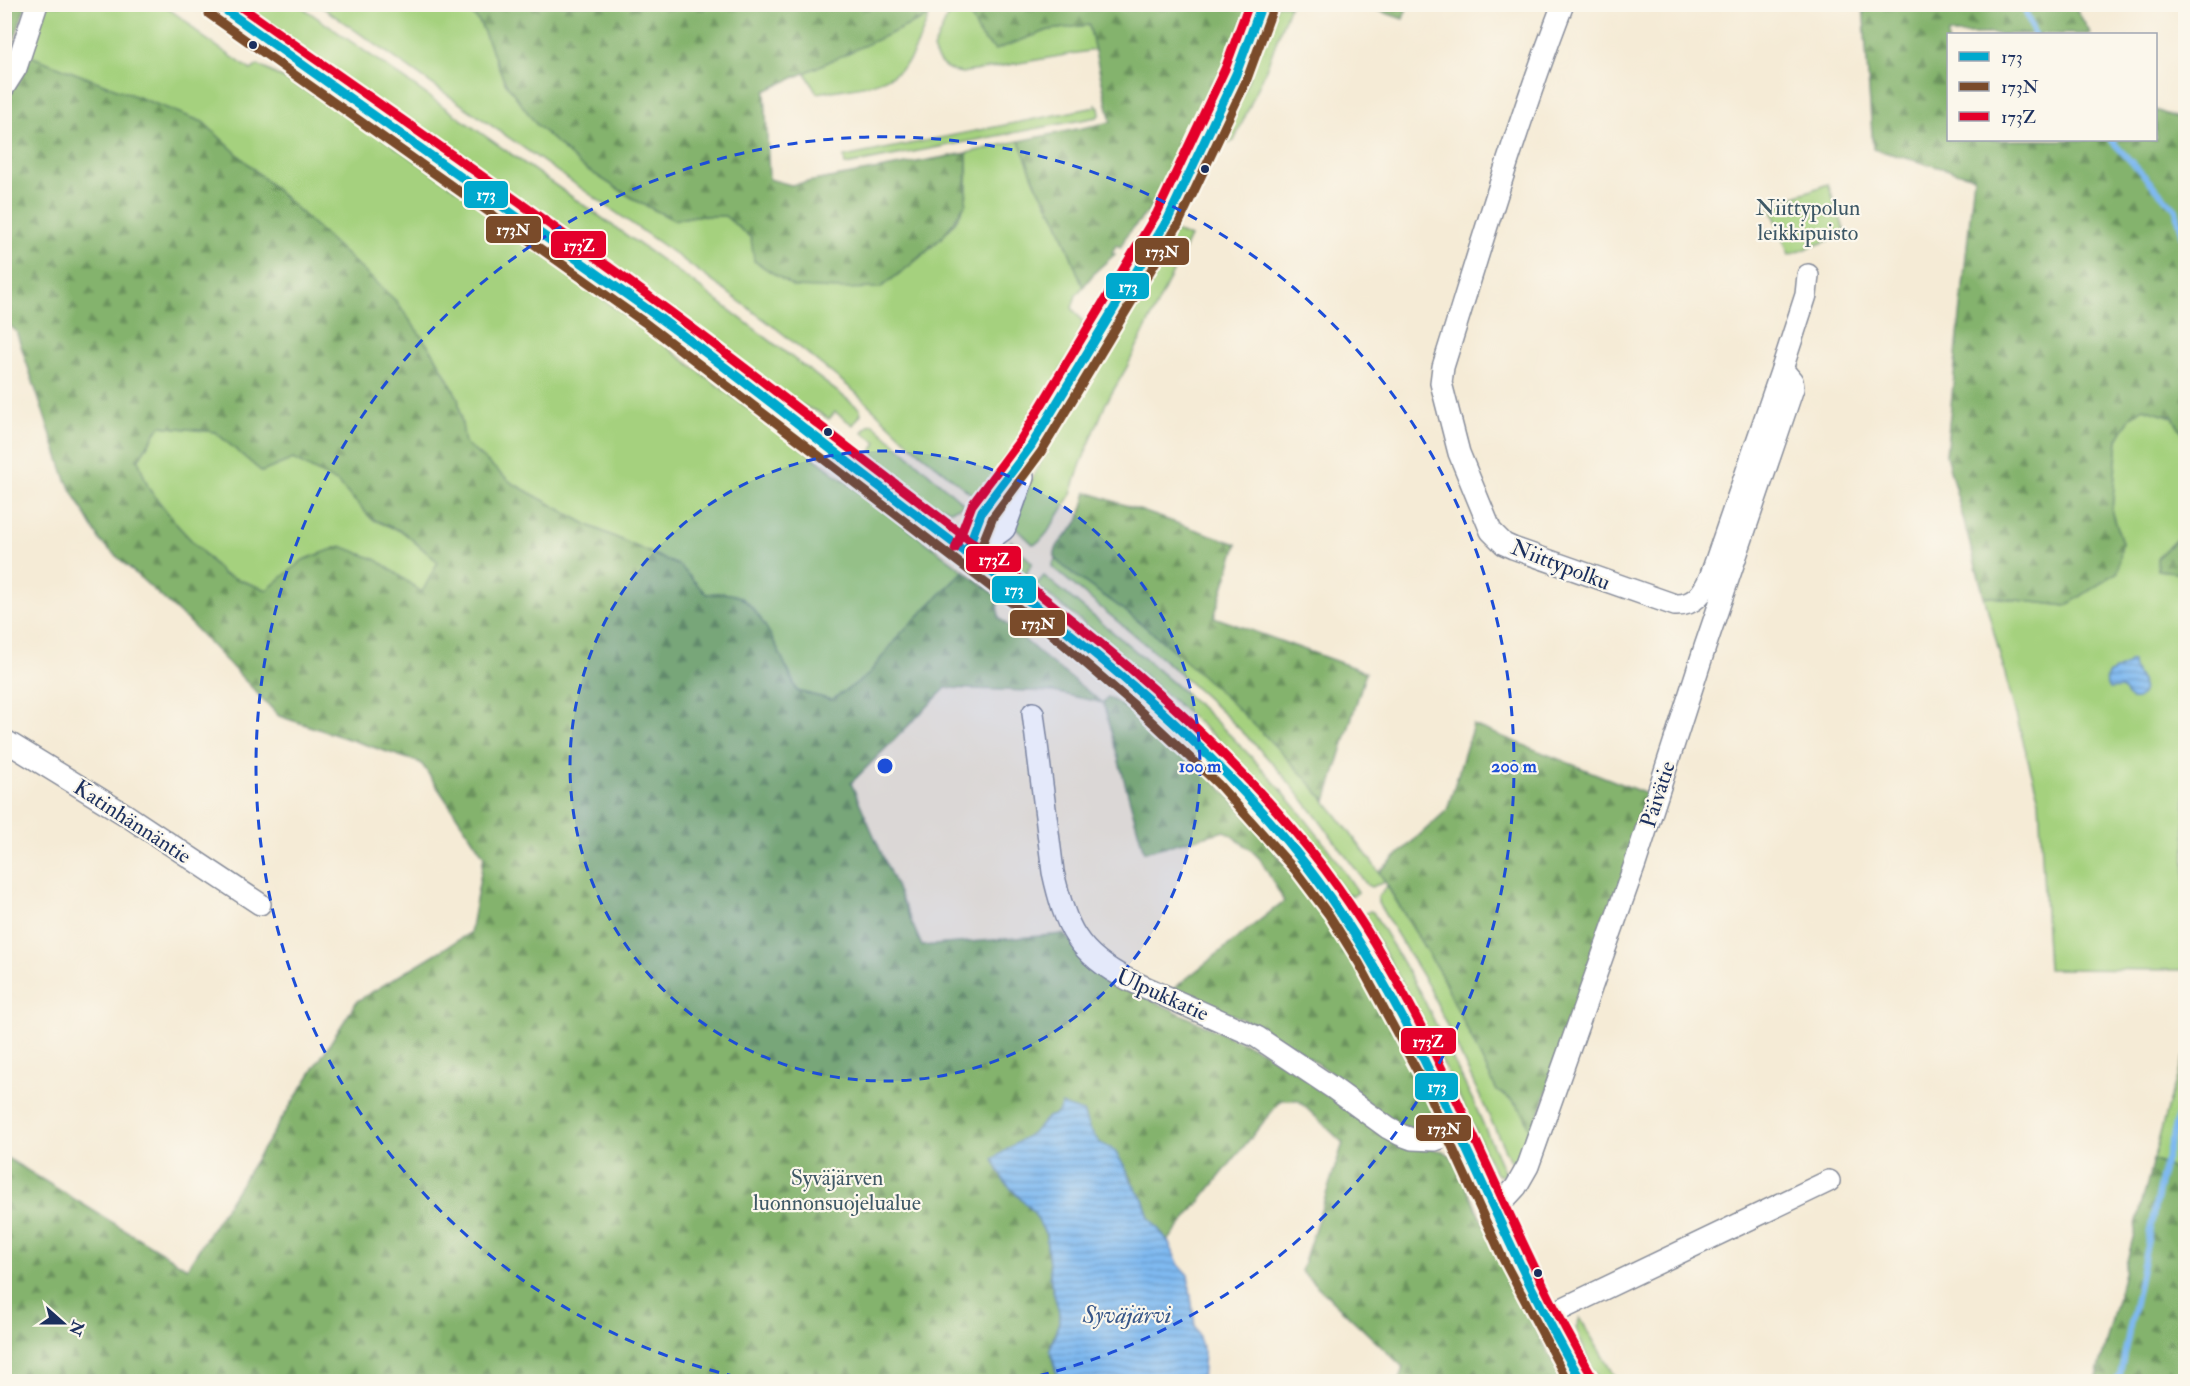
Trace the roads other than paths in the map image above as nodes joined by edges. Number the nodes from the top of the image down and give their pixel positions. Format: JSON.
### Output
{"nodes":[{"id":1,"x":37,"y":4,"type":"edge"},
{"id":2,"x":216,"y":4,"type":"edge"},
{"id":3,"x":1262,"y":4,"type":"edge"},
{"id":4,"x":1563,"y":4,"type":"edge"},
{"id":5,"x":4,"y":87,"type":"edge"},
{"id":6,"x":1808,"y":275,"type":"dead end"},
{"id":7,"x":1782,"y":369,"type":"junction"},
{"id":8,"x":966,"y":554,"type":"junction"},
{"id":9,"x":1033,"y":712,"type":"dead end"},
{"id":10,"x":4,"y":740,"type":"edge"},
{"id":11,"x":260,"y":904,"type":"dead end"},
{"id":12,"x":1458,"y":1132,"type":"junction"},
{"id":13,"x":1828,"y":1181,"type":"dead end"},
{"id":14,"x":1494,"y":1211,"type":"junction"},
{"id":15,"x":1545,"y":1317,"type":"junction"},
{"id":16,"x":1582,"y":1382,"type":"edge"}],
"edges":[{"from":1,"to":5,"type":"street"},
{"from":2,"to":8,"type":"street"},
{"from":3,"to":8,"type":"street"},
{"from":4,"to":7,"type":"street","name":"Niittypolku"},
{"from":6,"to":7,"type":"street","name":"Niittypolku"},
{"from":7,"to":14,"type":"street","name":"Päivätie"},
{"from":8,"to":12,"type":"main road"},
{"from":9,"to":12,"type":"street","name":"Ulpukkatie"},
{"from":10,"to":11,"type":"street","name":"Katinhännäntie"},
{"from":12,"to":14,"type":"main road"},
{"from":13,"to":15,"type":"street"},
{"from":14,"to":15,"type":"main road"},
{"from":15,"to":16,"type":"main road"}]}
